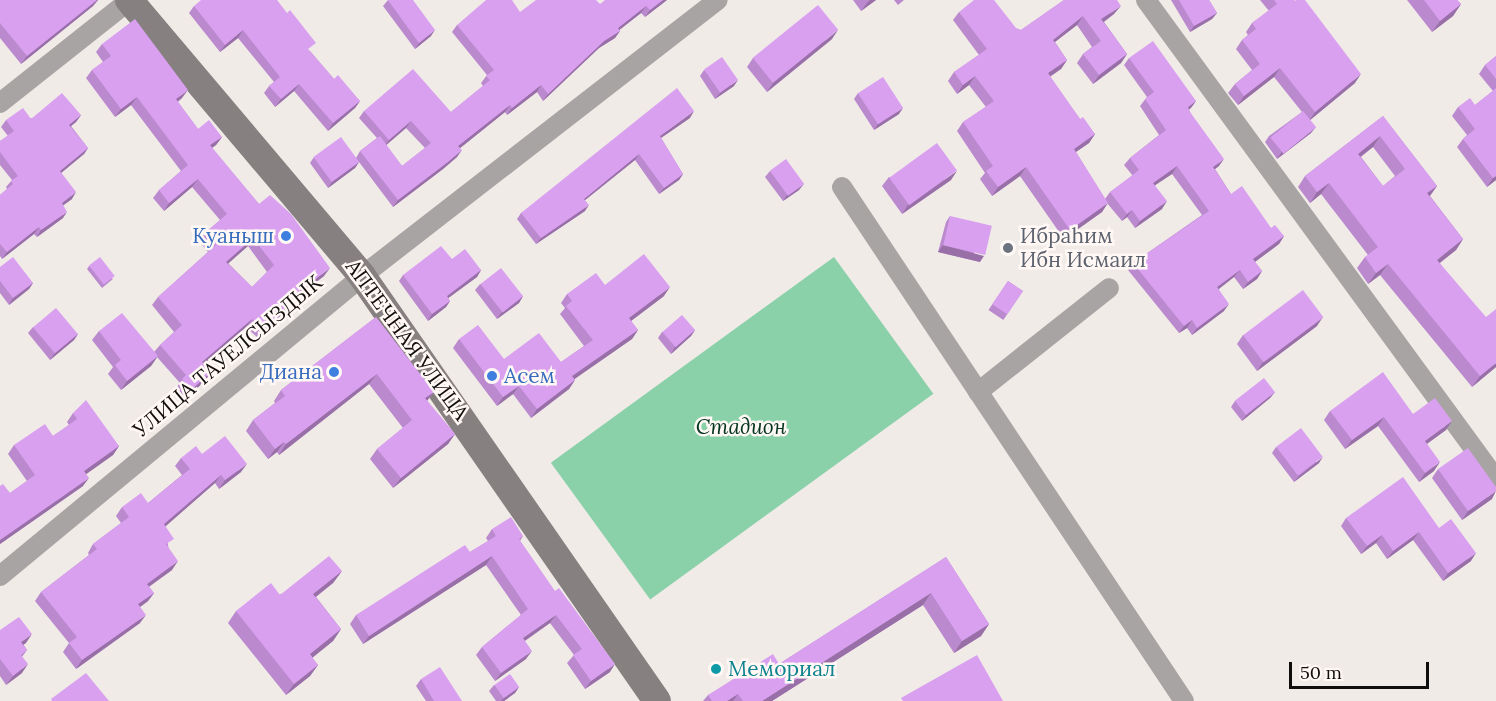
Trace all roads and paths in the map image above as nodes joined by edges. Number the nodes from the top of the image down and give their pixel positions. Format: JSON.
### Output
{"nodes":[{"id":1,"x":130,"y":0,"type":"edge"},
{"id":2,"x":718,"y":0,"type":"edge"},
{"id":3,"x":1146,"y":0,"type":"edge"},
{"id":4,"x":0,"y":103,"type":"edge"},
{"id":5,"x":842,"y":187,"type":"dead end"},
{"id":6,"x":362,"y":276,"type":"junction"},
{"id":7,"x":1109,"y":288,"type":"dead end"},
{"id":8,"x":978,"y":392,"type":"junction"},
{"id":9,"x":1496,"y":479,"type":"edge"},
{"id":10,"x":0,"y":576,"type":"edge"},
{"id":11,"x":657,"y":701,"type":"edge"},
{"id":12,"x":1184,"y":701,"type":"edge"}],
"edges":[{"from":1,"to":4,"type":"street"},
{"from":1,"to":6,"type":"main road","name":"АПТЕЧНАЯ УЛИЦА"},
{"from":2,"to":6,"type":"street","name":"УЛИЦА ТАУЕЛСЫЗДЫК"},
{"from":3,"to":9,"type":"street"},
{"from":5,"to":8,"type":"street"},
{"from":6,"to":10,"type":"street","name":"УЛИЦА ТАУЕЛСЫЗДЫК"},
{"from":6,"to":11,"type":"main road","name":"АПТЕЧНАЯ УЛИЦА"},
{"from":7,"to":8,"type":"street"},
{"from":8,"to":12,"type":"street"}]}
